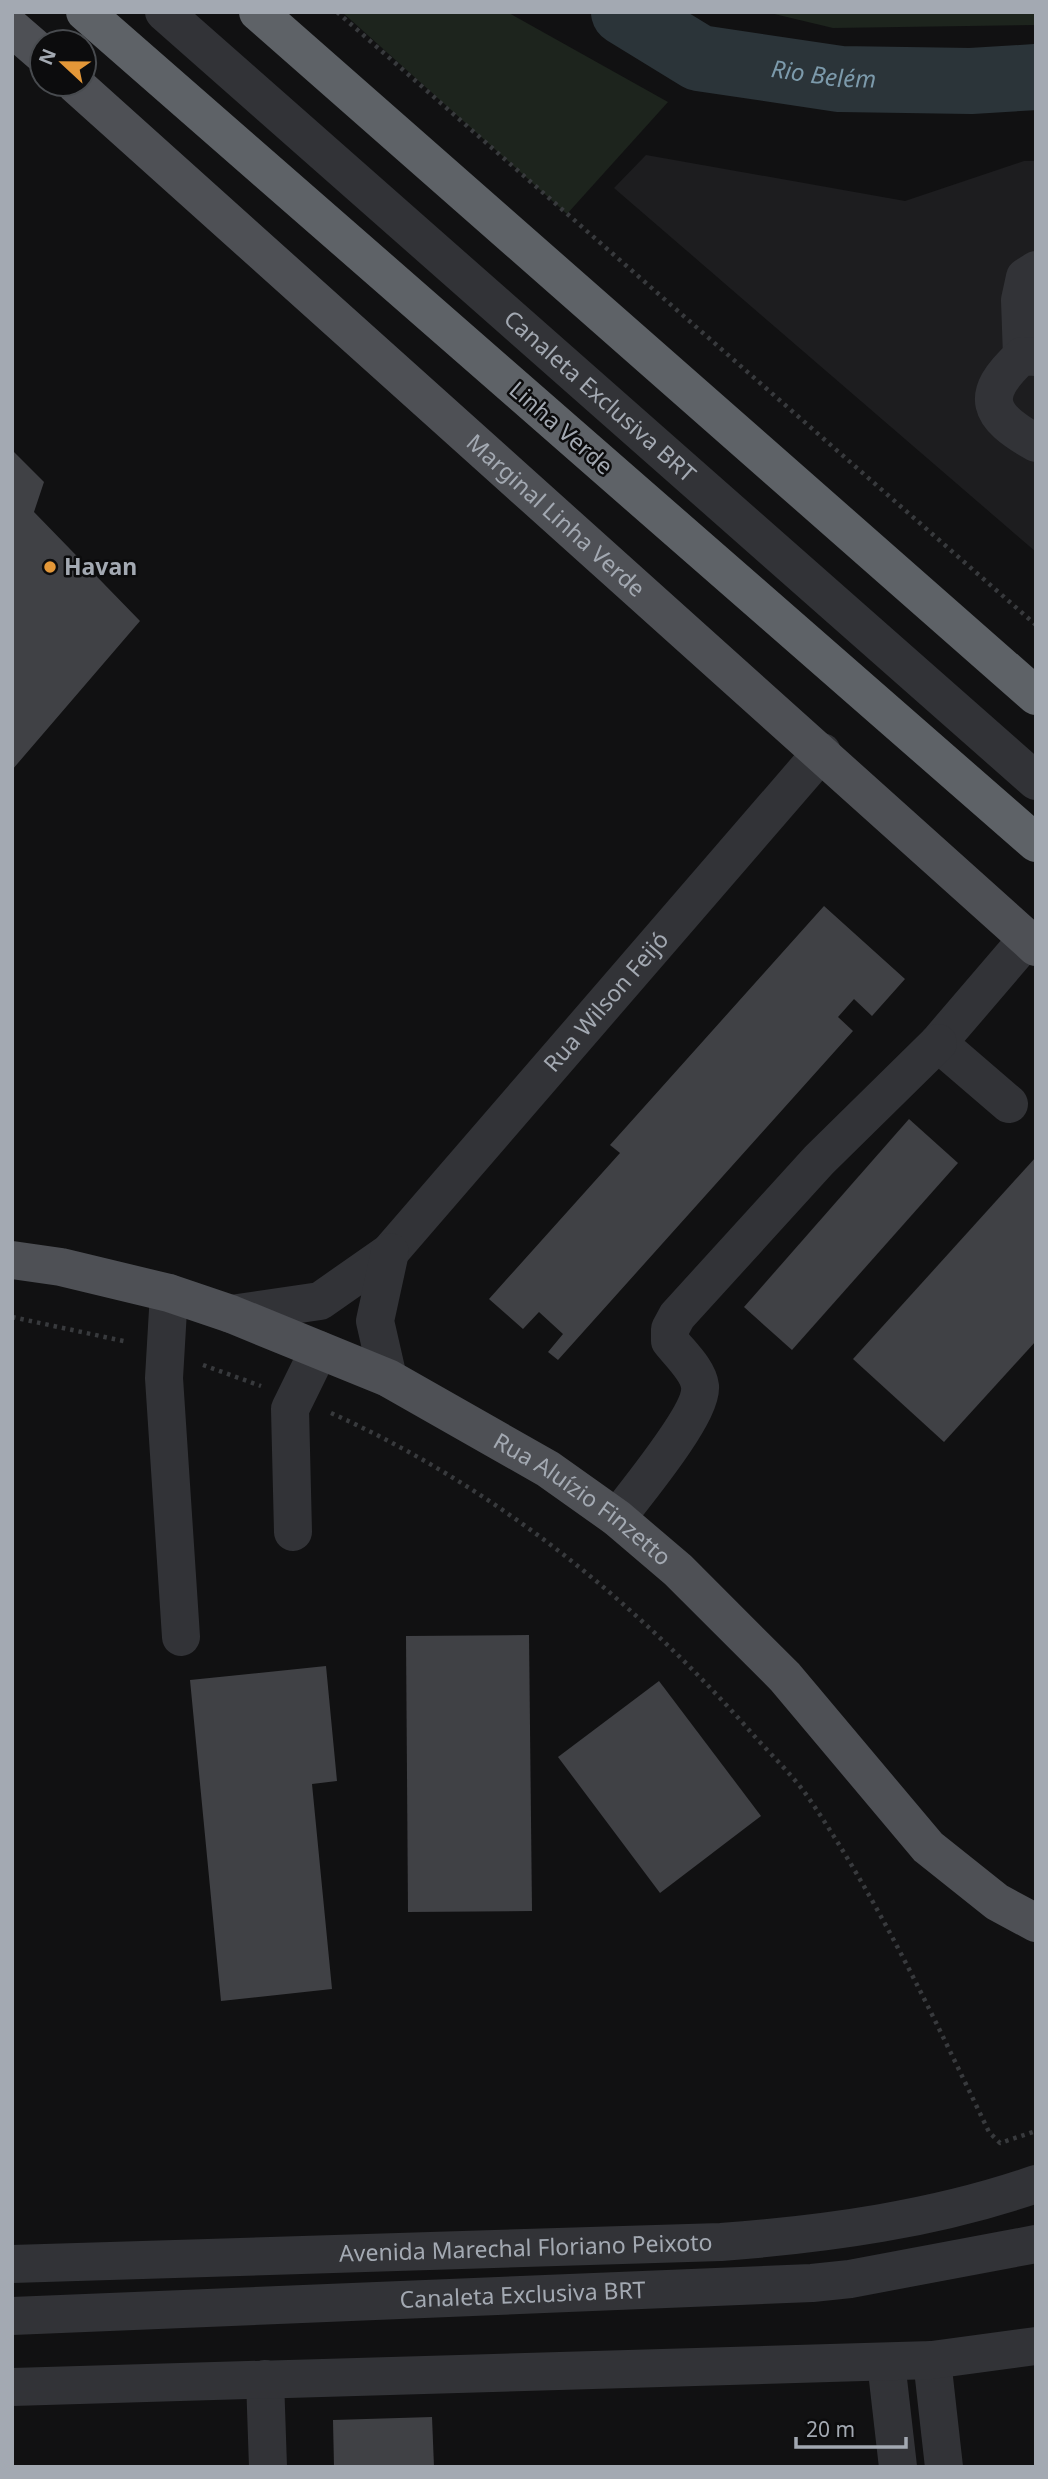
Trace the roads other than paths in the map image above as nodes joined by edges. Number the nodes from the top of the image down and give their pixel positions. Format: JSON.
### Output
{"nodes":[{"id":1,"x":85,"y":12,"type":"edge"},
{"id":2,"x":164,"y":12,"type":"edge"},
{"id":3,"x":258,"y":12,"type":"edge"},
{"id":4,"x":91,"y":98,"type":"edge"},
{"id":5,"x":1036,"y":270,"type":"edge"},
{"id":6,"x":1029,"y":357,"type":"edge"},
{"id":7,"x":1036,"y":443,"type":"edge"},
{"id":8,"x":1036,"y":696,"type":"edge"},
{"id":9,"x":822,"y":752,"type":"junction"},
{"id":10,"x":1036,"y":781,"type":"edge"},
{"id":11,"x":1036,"y":843,"type":"edge"},
{"id":12,"x":1031,"y":943,"type":"edge"},
{"id":13,"x":937,"y":1043,"type":"junction"},
{"id":14,"x":1009,"y":1104,"type":"dead end"},
{"id":15,"x":390,"y":1252,"type":"junction"},
{"id":16,"x":12,"y":1259,"type":"edge"},
{"id":17,"x":169,"y":1293,"type":"junction"},
{"id":18,"x":232,"y":1314,"type":"junction"},
{"id":19,"x":319,"y":1350,"type":"junction"},
{"id":20,"x":388,"y":1378,"type":"junction"},
{"id":21,"x":617,"y":1518,"type":"junction"},
{"id":22,"x":293,"y":1532,"type":"dead end"},
{"id":23,"x":181,"y":1637,"type":"dead end"},
{"id":24,"x":1036,"y":1923,"type":"edge"},
{"id":25,"x":1036,"y":2183,"type":"edge"},
{"id":26,"x":1034,"y":2245,"type":"edge"},
{"id":27,"x":12,"y":2264,"type":"edge"},
{"id":28,"x":12,"y":2316,"type":"edge"},
{"id":29,"x":1036,"y":2346,"type":"edge"},
{"id":30,"x":932,"y":2360,"type":"junction"},
{"id":31,"x":886,"y":2362,"type":"junction"},
{"id":32,"x":265,"y":2379,"type":"junction"},
{"id":33,"x":12,"y":2387,"type":"edge"},
{"id":34,"x":268,"y":2467,"type":"edge"},
{"id":35,"x":898,"y":2467,"type":"edge"},
{"id":36,"x":944,"y":2467,"type":"edge"}],
"edges":[{"from":1,"to":11,"type":"highway","name":"Linha Verde"},
{"from":2,"to":10,"type":"street","name":"Canaleta Exclusiva BRT"},
{"from":3,"to":8,"type":"highway"},
{"from":4,"to":9,"type":"main road","name":"Marginal Linha Verde"},
{"from":5,"to":6,"type":"street"},
{"from":6,"to":7,"type":"street"},
{"from":9,"to":12,"type":"main road","name":"Marginal Linha Verde"},
{"from":9,"to":15,"type":"street","name":"Rua Wilson Feijó"},
{"from":12,"to":13,"type":"street"},
{"from":13,"to":14,"type":"street"},
{"from":13,"to":21,"type":"street"},
{"from":15,"to":18,"type":"street","name":"Rua Wilson Feijó"},
{"from":15,"to":20,"type":"street","name":"Rua Wilson Feijó"},
{"from":16,"to":17,"type":"main road","name":"Rua Aluízio Finzetto"},
{"from":17,"to":18,"type":"main road","name":"Rua Aluízio Finzetto"},
{"from":17,"to":23,"type":"street"},
{"from":18,"to":19,"type":"main road","name":"Rua Aluízio Finzetto"},
{"from":19,"to":20,"type":"main road","name":"Rua Aluízio Finzetto"},
{"from":19,"to":22,"type":"street"},
{"from":20,"to":21,"type":"main road","name":"Rua Aluízio Finzetto"},
{"from":21,"to":24,"type":"main road","name":"Rua Aluízio Finzetto"},
{"from":25,"to":27,"type":"street","name":"Avenida Marechal Floriano Peixoto"},
{"from":26,"to":28,"type":"street","name":"Canaleta Exclusiva BRT"},
{"from":29,"to":30,"type":"street"},
{"from":30,"to":31,"type":"street"},
{"from":30,"to":36,"type":"street"},
{"from":31,"to":32,"type":"street"},
{"from":31,"to":35,"type":"street"},
{"from":32,"to":33,"type":"street"},
{"from":32,"to":34,"type":"street"}]}
